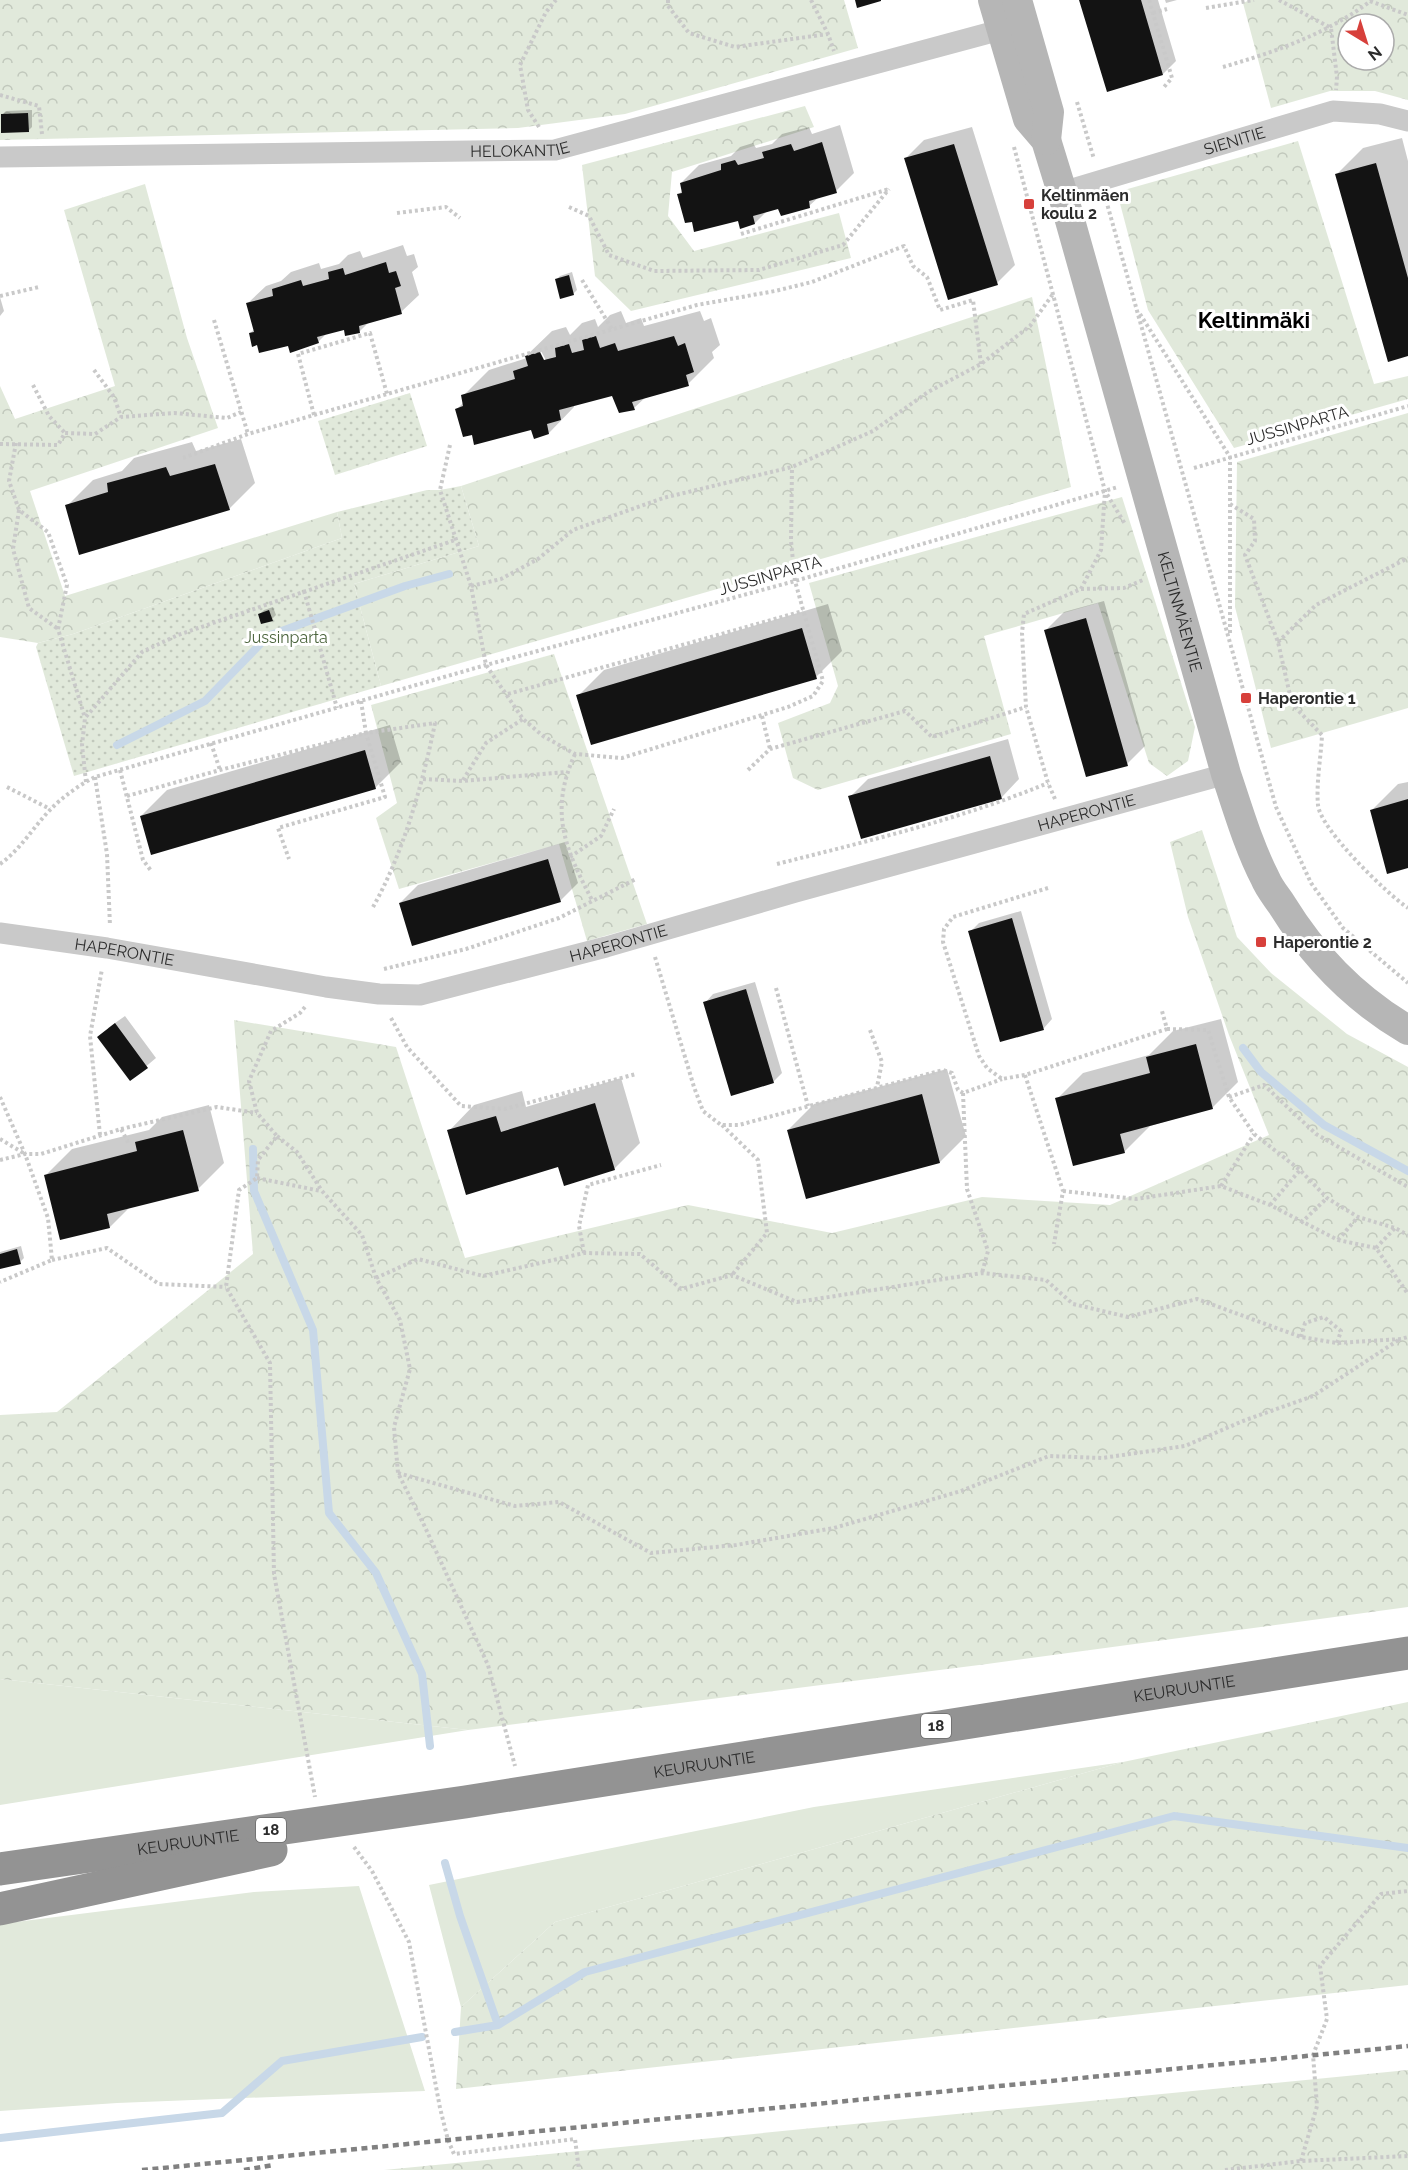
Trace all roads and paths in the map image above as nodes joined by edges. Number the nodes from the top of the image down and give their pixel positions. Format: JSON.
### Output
{"nodes":[{"id":1,"x":556,"y":0,"type":"edge"},
{"id":2,"x":668,"y":0,"type":"edge"},
{"id":3,"x":811,"y":0,"type":"edge"},
{"id":4,"x":993,"y":0,"type":"edge"},
{"id":5,"x":1149,"y":0,"type":"edge"},
{"id":6,"x":1254,"y":0,"type":"edge"},
{"id":7,"x":1278,"y":0,"type":"edge"},
{"id":8,"x":1371,"y":1,"type":"edge"},
{"id":9,"x":1206,"y":8,"type":"dead end"},
{"id":10,"x":1167,"y":9,"type":"dead end"},
{"id":11,"x":1153,"y":13,"type":"junction"},
{"id":12,"x":1408,"y":15,"type":"edge"},
{"id":13,"x":1014,"y":18,"type":"edge"},
{"id":14,"x":1330,"y":28,"type":"junction"},
{"id":15,"x":828,"y":34,"type":"junction"},
{"id":16,"x":1224,"y":68,"type":"dead end"},
{"id":17,"x":841,"y":72,"type":"junction"},
{"id":18,"x":1164,"y":87,"type":"dead end"},
{"id":19,"x":0,"y":95,"type":"edge"},
{"id":20,"x":1077,"y":100,"type":"dead end"},
{"id":21,"x":1333,"y":111,"type":"junction"},
{"id":22,"x":1408,"y":121,"type":"edge"},
{"id":23,"x":1012,"y":139,"type":"dead end"},
{"id":24,"x":555,"y":150,"type":"junction"},
{"id":25,"x":45,"y":156,"type":"junction"},
{"id":26,"x":0,"y":157,"type":"edge"},
{"id":27,"x":1100,"y":179,"type":"junction"},
{"id":28,"x":1062,"y":192,"type":"junction"},
{"id":29,"x":569,"y":207,"type":"dead end"},
{"id":30,"x":397,"y":213,"type":"dead end"},
{"id":31,"x":460,"y":218,"type":"dead end"},
{"id":32,"x":741,"y":234,"type":"dead end"},
{"id":33,"x":582,"y":280,"type":"dead end"},
{"id":34,"x":39,"y":287,"type":"dead end"},
{"id":35,"x":1053,"y":294,"type":"junction"},
{"id":36,"x":0,"y":296,"type":"edge"},
{"id":37,"x":1137,"y":308,"type":"junction"},
{"id":38,"x":214,"y":320,"type":"dead end"},
{"id":39,"x":612,"y":329,"type":"junction"},
{"id":40,"x":981,"y":364,"type":"junction"},
{"id":41,"x":94,"y":370,"type":"dead end"},
{"id":42,"x":33,"y":385,"type":"dead end"},
{"id":43,"x":387,"y":393,"type":"junction"},
{"id":44,"x":1408,"y":406,"type":"edge"},
{"id":45,"x":241,"y":412,"type":"junction"},
{"id":46,"x":314,"y":415,"type":"junction"},
{"id":47,"x":121,"y":417,"type":"junction"},
{"id":48,"x":65,"y":433,"type":"junction"},
{"id":49,"x":248,"y":434,"type":"junction"},
{"id":50,"x":16,"y":443,"type":"junction"},
{"id":51,"x":0,"y":444,"type":"edge"},
{"id":52,"x":450,"y":445,"type":"dead end"},
{"id":53,"x":1230,"y":457,"type":"junction"},
{"id":54,"x":183,"y":458,"type":"dead end"},
{"id":55,"x":792,"y":466,"type":"junction"},
{"id":56,"x":1194,"y":468,"type":"dead end"},
{"id":57,"x":1125,"y":484,"type":"dead end"},
{"id":58,"x":1105,"y":491,"type":"junction"},
{"id":59,"x":1230,"y":504,"type":"junction"},
{"id":60,"x":19,"y":510,"type":"junction"},
{"id":61,"x":455,"y":540,"type":"junction"},
{"id":62,"x":1408,"y":558,"type":"edge"},
{"id":63,"x":1169,"y":572,"type":"junction"},
{"id":64,"x":795,"y":581,"type":"junction"},
{"id":65,"x":471,"y":586,"type":"junction"},
{"id":66,"x":1081,"y":588,"type":"junction"},
{"id":67,"x":304,"y":591,"type":"junction"},
{"id":68,"x":803,"y":611,"type":"junction"},
{"id":69,"x":58,"y":629,"type":"junction"},
{"id":70,"x":1230,"y":641,"type":"junction"},
{"id":71,"x":1278,"y":642,"type":"junction"},
{"id":72,"x":486,"y":665,"type":"junction"},
{"id":73,"x":508,"y":694,"type":"junction"},
{"id":74,"x":361,"y":701,"type":"junction"},
{"id":75,"x":1026,"y":707,"type":"junction"},
{"id":76,"x":337,"y":708,"type":"junction"},
{"id":77,"x":762,"y":716,"type":"junction"},
{"id":78,"x":85,"y":718,"type":"junction"},
{"id":79,"x":524,"y":719,"type":"junction"},
{"id":80,"x":366,"y":733,"type":"junction"},
{"id":81,"x":212,"y":743,"type":"junction"},
{"id":82,"x":770,"y":749,"type":"junction"},
{"id":83,"x":574,"y":754,"type":"junction"},
{"id":84,"x":120,"y":770,"type":"junction"},
{"id":85,"x":220,"y":770,"type":"junction"},
{"id":86,"x":748,"y":770,"type":"dead end"},
{"id":87,"x":566,"y":772,"type":"junction"},
{"id":88,"x":1226,"y":774,"type":"junction"},
{"id":89,"x":95,"y":777,"type":"junction"},
{"id":90,"x":423,"y":779,"type":"junction"},
{"id":91,"x":462,"y":781,"type":"junction"},
{"id":92,"x":86,"y":782,"type":"junction"},
{"id":93,"x":1048,"y":783,"type":"junction"},
{"id":94,"x":7,"y":787,"type":"dead end"},
{"id":95,"x":127,"y":796,"type":"junction"},
{"id":96,"x":50,"y":809,"type":"junction"},
{"id":97,"x":614,"y":809,"type":"dead end"},
{"id":98,"x":1063,"y":819,"type":"junction"},
{"id":99,"x":570,"y":857,"type":"junction"},
{"id":100,"x":289,"y":859,"type":"dead end"},
{"id":101,"x":0,"y":864,"type":"edge"},
{"id":102,"x":777,"y":864,"type":"dead end"},
{"id":103,"x":152,"y":872,"type":"dead end"},
{"id":104,"x":636,"y":879,"type":"dead end"},
{"id":105,"x":1048,"y":888,"type":"dead end"},
{"id":106,"x":593,"y":902,"type":"junction"},
{"id":107,"x":373,"y":907,"type":"dead end"},
{"id":108,"x":1408,"y":908,"type":"edge"},
{"id":109,"x":0,"y":933,"type":"edge"},
{"id":110,"x":107,"y":948,"type":"junction"},
{"id":111,"x":654,"y":953,"type":"dead end"},
{"id":112,"x":382,"y":969,"type":"dead end"},
{"id":113,"x":1408,"y":983,"type":"edge"},
{"id":114,"x":326,"y":987,"type":"junction"},
{"id":115,"x":776,"y":988,"type":"dead end"},
{"id":116,"x":387,"y":1009,"type":"dead end"},
{"id":117,"x":1162,"y":1011,"type":"dead end"},
{"id":118,"x":1167,"y":1029,"type":"junction"},
{"id":119,"x":870,"y":1030,"type":"dead end"},
{"id":120,"x":1408,"y":1030,"type":"edge"},
{"id":121,"x":636,"y":1074,"type":"dead end"},
{"id":122,"x":1025,"y":1076,"type":"junction"},
{"id":123,"x":1002,"y":1079,"type":"junction"},
{"id":124,"x":877,"y":1087,"type":"junction"},
{"id":125,"x":963,"y":1094,"type":"junction"},
{"id":126,"x":0,"y":1097,"type":"edge"},
{"id":127,"x":1229,"y":1097,"type":"junction"},
{"id":128,"x":808,"y":1106,"type":"junction"},
{"id":129,"x":257,"y":1113,"type":"junction"},
{"id":130,"x":722,"y":1125,"type":"junction"},
{"id":131,"x":121,"y":1129,"type":"junction"},
{"id":132,"x":1254,"y":1134,"type":"junction"},
{"id":133,"x":100,"y":1135,"type":"junction"},
{"id":134,"x":277,"y":1136,"type":"junction"},
{"id":135,"x":0,"y":1139,"type":"edge"},
{"id":136,"x":129,"y":1144,"type":"dead end"},
{"id":137,"x":25,"y":1154,"type":"junction"},
{"id":138,"x":0,"y":1160,"type":"edge"},
{"id":139,"x":661,"y":1165,"type":"dead end"},
{"id":140,"x":1300,"y":1170,"type":"junction"},
{"id":141,"x":257,"y":1178,"type":"junction"},
{"id":142,"x":1221,"y":1186,"type":"junction"},
{"id":143,"x":1408,"y":1187,"type":"edge"},
{"id":144,"x":322,"y":1191,"type":"junction"},
{"id":145,"x":1063,"y":1191,"type":"junction"},
{"id":146,"x":1327,"y":1198,"type":"junction"},
{"id":147,"x":1270,"y":1205,"type":"junction"},
{"id":148,"x":1358,"y":1217,"type":"junction"},
{"id":149,"x":1301,"y":1223,"type":"junction"},
{"id":150,"x":1395,"y":1228,"type":"junction"},
{"id":151,"x":1408,"y":1235,"type":"edge"},
{"id":152,"x":1338,"y":1240,"type":"junction"},
{"id":153,"x":1054,"y":1244,"type":"dead end"},
{"id":154,"x":1376,"y":1248,"type":"junction"},
{"id":155,"x":584,"y":1253,"type":"junction"},
{"id":156,"x":52,"y":1260,"type":"junction"},
{"id":157,"x":982,"y":1273,"type":"junction"},
{"id":158,"x":732,"y":1275,"type":"junction"},
{"id":159,"x":376,"y":1278,"type":"junction"},
{"id":160,"x":0,"y":1282,"type":"edge"},
{"id":161,"x":225,"y":1287,"type":"junction"},
{"id":162,"x":1408,"y":1294,"type":"edge"},
{"id":163,"x":1301,"y":1337,"type":"junction"},
{"id":164,"x":1408,"y":1337,"type":"edge"},
{"id":165,"x":1401,"y":1339,"type":"junction"},
{"id":166,"x":1337,"y":1343,"type":"junction"},
{"id":167,"x":398,"y":1473,"type":"junction"},
{"id":168,"x":1408,"y":1653,"type":"edge"},
{"id":169,"x":522,"y":1792,"type":"junction"},
{"id":170,"x":331,"y":1828,"type":"junction"},
{"id":171,"x":78,"y":1858,"type":"junction"},
{"id":172,"x":0,"y":1862,"type":"edge"},
{"id":173,"x":0,"y":1869,"type":"edge"},
{"id":174,"x":1408,"y":1891,"type":"edge"},
{"id":175,"x":0,"y":1909,"type":"edge"},
{"id":176,"x":1408,"y":2156,"type":"edge"},
{"id":177,"x":1301,"y":2162,"type":"junction"},
{"id":178,"x":579,"y":2170,"type":"edge"},
{"id":179,"x":1225,"y":2170,"type":"edge"}],
"edges":[{"from":1,"to":24,"type":"path"},
{"from":2,"to":15,"type":"path"},
{"from":3,"to":15,"type":"path"},
{"from":4,"to":13,"type":"main road","name":"KELTINMÄENTIE"},
{"from":5,"to":11,"type":"path"},
{"from":6,"to":9,"type":"path"},
{"from":7,"to":14,"type":"path"},
{"from":8,"to":12,"type":"path"},
{"from":8,"to":14,"type":"path"},
{"from":10,"to":11,"type":"path"},
{"from":11,"to":18,"type":"path"},
{"from":13,"to":17,"type":"street","name":"HELOKANTIE"},
{"from":13,"to":28,"type":"main road","name":"KELTINMÄENTIE"},
{"from":14,"to":16,"type":"path"},
{"from":14,"to":21,"type":"path"},
{"from":15,"to":17,"type":"path"},
{"from":17,"to":24,"type":"street","name":"HELOKANTIE"},
{"from":19,"to":25,"type":"path"},
{"from":20,"to":27,"type":"path"},
{"from":21,"to":22,"type":"street","name":"SIENITIE"},
{"from":21,"to":27,"type":"street","name":"SIENITIE"},
{"from":23,"to":35,"type":"path"},
{"from":24,"to":25,"type":"street","name":"HELOKANTIE"},
{"from":25,"to":26,"type":"street","name":"HELOKANTIE"},
{"from":27,"to":28,"type":"street","name":"SIENITIE"},
{"from":27,"to":37,"type":"path"},
{"from":28,"to":63,"type":"main road","name":"KELTINMÄENTIE"},
{"from":29,"to":32,"type":"path"},
{"from":30,"to":31,"type":"path"},
{"from":33,"to":39,"type":"path"},
{"from":34,"to":36,"type":"path"},
{"from":35,"to":40,"type":"path"},
{"from":35,"to":58,"type":"path"},
{"from":37,"to":53,"type":"path"},
{"from":37,"to":70,"type":"path"},
{"from":38,"to":45,"type":"path"},
{"from":39,"to":40,"type":"path"},
{"from":39,"to":43,"type":"path"},
{"from":40,"to":55,"type":"path"},
{"from":41,"to":47,"type":"path"},
{"from":42,"to":48,"type":"path"},
{"from":43,"to":46,"type":"path"},
{"from":43,"to":46,"type":"path"},
{"from":44,"to":53,"type":"path","name":"JUSSINPARTA"},
{"from":45,"to":47,"type":"path"},
{"from":45,"to":49,"type":"path"},
{"from":46,"to":49,"type":"path"},
{"from":47,"to":48,"type":"path"},
{"from":48,"to":50,"type":"path"},
{"from":49,"to":54,"type":"path"},
{"from":50,"to":51,"type":"path"},
{"from":50,"to":60,"type":"path"},
{"from":52,"to":61,"type":"path"},
{"from":53,"to":56,"type":"path","name":"JUSSINPARTA"},
{"from":53,"to":59,"type":"path"},
{"from":55,"to":64,"type":"path"},
{"from":55,"to":65,"type":"path"},
{"from":57,"to":58,"type":"path","name":"JUSSINPARTA"},
{"from":58,"to":64,"type":"path","name":"JUSSINPARTA"},
{"from":58,"to":66,"type":"path"},
{"from":59,"to":70,"type":"path"},
{"from":59,"to":71,"type":"path"},
{"from":60,"to":69,"type":"path"},
{"from":60,"to":69,"type":"path"},
{"from":61,"to":65,"type":"path"},
{"from":61,"to":67,"type":"path"},
{"from":62,"to":71,"type":"path"},
{"from":63,"to":66,"type":"path"},
{"from":63,"to":88,"type":"main road","name":"KELTINMÄENTIE"},
{"from":64,"to":68,"type":"path"},
{"from":64,"to":72,"type":"path","name":"JUSSINPARTA"},
{"from":65,"to":72,"type":"path"},
{"from":66,"to":75,"type":"path"},
{"from":67,"to":76,"type":"path"},
{"from":67,"to":78,"type":"path"},
{"from":68,"to":73,"type":"path"},
{"from":68,"to":77,"type":"path"},
{"from":69,"to":78,"type":"path"},
{"from":70,"to":113,"type":"path"},
{"from":71,"to":108,"type":"path"},
{"from":72,"to":73,"type":"path"},
{"from":72,"to":74,"type":"path","name":"JUSSINPARTA"},
{"from":73,"to":79,"type":"path"},
{"from":74,"to":76,"type":"path","name":"JUSSINPARTA"},
{"from":74,"to":80,"type":"path"},
{"from":75,"to":82,"type":"path"},
{"from":75,"to":93,"type":"path"},
{"from":76,"to":81,"type":"path","name":"JUSSINPARTA"},
{"from":77,"to":82,"type":"path"},
{"from":77,"to":83,"type":"path"},
{"from":78,"to":92,"type":"path"},
{"from":79,"to":83,"type":"path"},
{"from":79,"to":91,"type":"path"},
{"from":80,"to":85,"type":"path"},
{"from":80,"to":90,"type":"path"},
{"from":80,"to":100,"type":"path"},
{"from":81,"to":84,"type":"path","name":"JUSSINPARTA"},
{"from":81,"to":85,"type":"path"},
{"from":82,"to":86,"type":"path"},
{"from":83,"to":87,"type":"path"},
{"from":84,"to":89,"type":"path","name":"JUSSINPARTA"},
{"from":84,"to":95,"type":"path"},
{"from":85,"to":95,"type":"path"},
{"from":87,"to":91,"type":"path"},
{"from":87,"to":99,"type":"path"},
{"from":88,"to":98,"type":"street","name":"HAPERONTIE"},
{"from":88,"to":120,"type":"main road","name":"KELTINMÄENTIE"},
{"from":89,"to":92,"type":"path","name":"JUSSINPARTA"},
{"from":89,"to":110,"type":"path"},
{"from":90,"to":91,"type":"path"},
{"from":90,"to":107,"type":"path"},
{"from":92,"to":96,"type":"path","name":"JUSSINPARTA"},
{"from":93,"to":98,"type":"path"},
{"from":93,"to":102,"type":"path"},
{"from":94,"to":96,"type":"path"},
{"from":95,"to":103,"type":"path"},
{"from":96,"to":101,"type":"path","name":"JUSSINPARTA"},
{"from":97,"to":99,"type":"path"},
{"from":98,"to":114,"type":"street","name":"HAPERONTIE"},
{"from":99,"to":106,"type":"path"},
{"from":104,"to":106,"type":"path"},
{"from":105,"to":123,"type":"path"},
{"from":106,"to":112,"type":"path"},
{"from":109,"to":110,"type":"street","name":"HAPERONTIE"},
{"from":110,"to":114,"type":"street","name":"HAPERONTIE"},
{"from":110,"to":133,"type":"path"},
{"from":111,"to":130,"type":"path"},
{"from":114,"to":129,"type":"path"},
{"from":115,"to":128,"type":"path"},
{"from":116,"to":121,"type":"path"},
{"from":117,"to":118,"type":"path"},
{"from":118,"to":122,"type":"path"},
{"from":118,"to":127,"type":"path"},
{"from":119,"to":124,"type":"path"},
{"from":122,"to":123,"type":"path"},
{"from":122,"to":145,"type":"path"},
{"from":123,"to":125,"type":"path"},
{"from":124,"to":125,"type":"path"},
{"from":124,"to":128,"type":"path"},
{"from":125,"to":157,"type":"path"},
{"from":126,"to":137,"type":"path"},
{"from":127,"to":132,"type":"path"},
{"from":127,"to":143,"type":"path"},
{"from":128,"to":130,"type":"path"},
{"from":129,"to":131,"type":"path"},
{"from":129,"to":134,"type":"path"},
{"from":130,"to":158,"type":"path"},
{"from":131,"to":133,"type":"path"},
{"from":131,"to":136,"type":"path"},
{"from":132,"to":140,"type":"path"},
{"from":132,"to":142,"type":"path"},
{"from":133,"to":137,"type":"path"},
{"from":134,"to":141,"type":"path"},
{"from":134,"to":144,"type":"path"},
{"from":135,"to":137,"type":"path"},
{"from":137,"to":138,"type":"path"},
{"from":137,"to":156,"type":"path"},
{"from":139,"to":155,"type":"path"},
{"from":140,"to":146,"type":"path"},
{"from":140,"to":147,"type":"path"},
{"from":141,"to":144,"type":"path"},
{"from":141,"to":161,"type":"path"},
{"from":142,"to":145,"type":"path"},
{"from":142,"to":147,"type":"path"},
{"from":144,"to":159,"type":"path"},
{"from":145,"to":153,"type":"path"},
{"from":146,"to":148,"type":"path"},
{"from":146,"to":149,"type":"path"},
{"from":147,"to":149,"type":"path"},
{"from":148,"to":150,"type":"path"},
{"from":148,"to":152,"type":"path"},
{"from":149,"to":152,"type":"path"},
{"from":150,"to":151,"type":"path"},
{"from":150,"to":154,"type":"path"},
{"from":152,"to":154,"type":"path"},
{"from":154,"to":162,"type":"path"},
{"from":155,"to":158,"type":"path"},
{"from":155,"to":159,"type":"path"},
{"from":156,"to":160,"type":"path"},
{"from":156,"to":161,"type":"path"},
{"from":157,"to":158,"type":"path"},
{"from":157,"to":163,"type":"path"},
{"from":159,"to":167,"type":"path"},
{"from":161,"to":170,"type":"path"},
{"from":163,"to":166,"type":"path"},
{"from":163,"to":166,"type":"path"},
{"from":164,"to":165,"type":"path"},
{"from":165,"to":166,"type":"path"},
{"from":165,"to":167,"type":"path"},
{"from":167,"to":169,"type":"path"},
{"from":168,"to":169,"type":"highway","name":"KEURUUNTIE","number":"18"},
{"from":169,"to":170,"type":"highway","name":"KEURUUNTIE","number":"18"},
{"from":170,"to":171,"type":"highway","name":"KEURUUNTIE","number":"18"},
{"from":170,"to":175,"type":"highway"},
{"from":170,"to":178,"type":"path"},
{"from":171,"to":172,"type":"highway"},
{"from":171,"to":173,"type":"highway","name":"KEURUUNTIE","number":"18"},
{"from":174,"to":177,"type":"path"},
{"from":176,"to":177,"type":"path"},
{"from":177,"to":179,"type":"path"}]}
